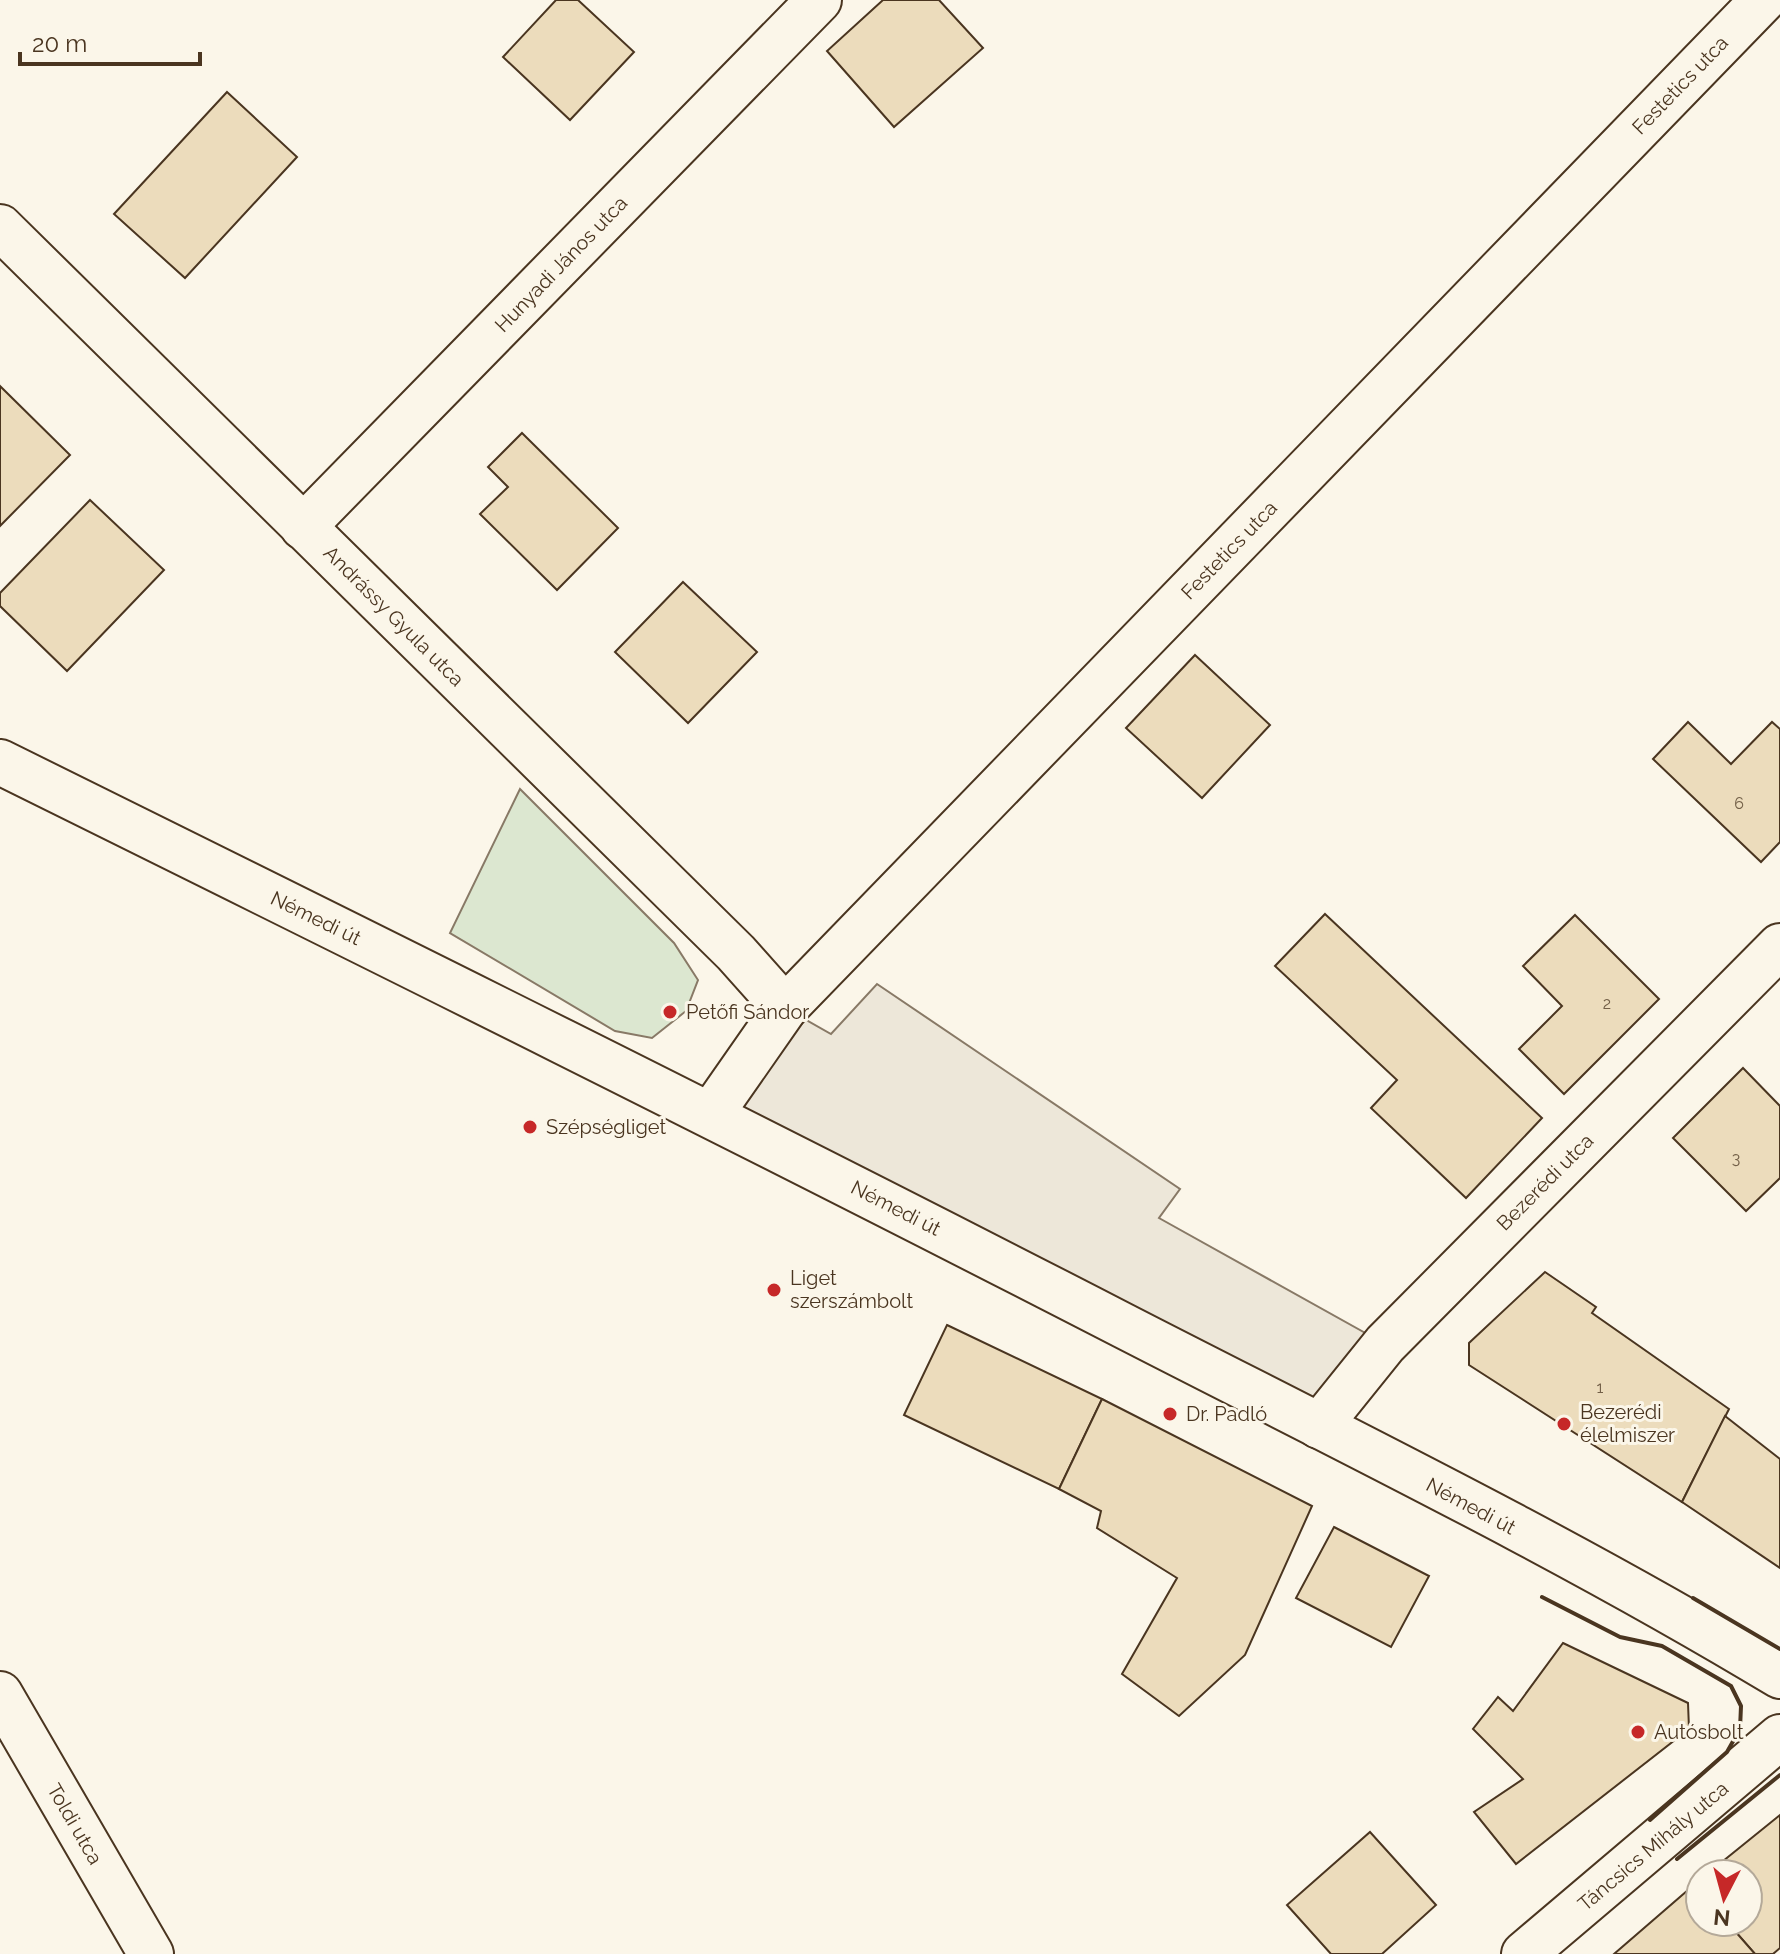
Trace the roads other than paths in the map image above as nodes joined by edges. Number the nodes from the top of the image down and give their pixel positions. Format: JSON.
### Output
{"nodes":[{"id":1,"x":819,"y":0,"type":"edge"},
{"id":2,"x":1763,"y":0,"type":"edge"},
{"id":3,"x":0,"y":227,"type":"edge"},
{"id":4,"x":303,"y":527,"type":"junction"},
{"id":5,"x":0,"y":762,"type":"edge"},
{"id":6,"x":1780,"y":946,"type":"edge"},
{"id":7,"x":785,"y":1008,"type":"junction"},
{"id":8,"x":711,"y":1114,"type":"junction"},
{"id":9,"x":1319,"y":1426,"type":"junction"},
{"id":10,"x":1780,"y":1676,"type":"edge"},
{"id":11,"x":0,"y":1694,"type":"edge"},
{"id":12,"x":1780,"y":1737,"type":"edge"},
{"id":13,"x":151,"y":1954,"type":"edge"},
{"id":14,"x":1524,"y":1954,"type":"edge"}],
"edges":[{"from":1,"to":4,"type":"street","name":"Hunyadi János utca"},
{"from":2,"to":7,"type":"street","name":"Festetics utca"},
{"from":3,"to":4,"type":"street","name":"Andrássy Gyula utca"},
{"from":4,"to":7,"type":"street","name":"Andrássy Gyula utca"},
{"from":5,"to":8,"type":"street","name":"Némedi út"},
{"from":6,"to":9,"type":"street","name":"Bezerédi utca"},
{"from":7,"to":8,"type":"street","name":"Festetics utca"},
{"from":8,"to":9,"type":"street","name":"Némedi út"},
{"from":9,"to":10,"type":"street","name":"Némedi út"},
{"from":11,"to":13,"type":"street","name":"Toldi utca"},
{"from":12,"to":14,"type":"street","name":"Táncsics Mihály utca"}]}
